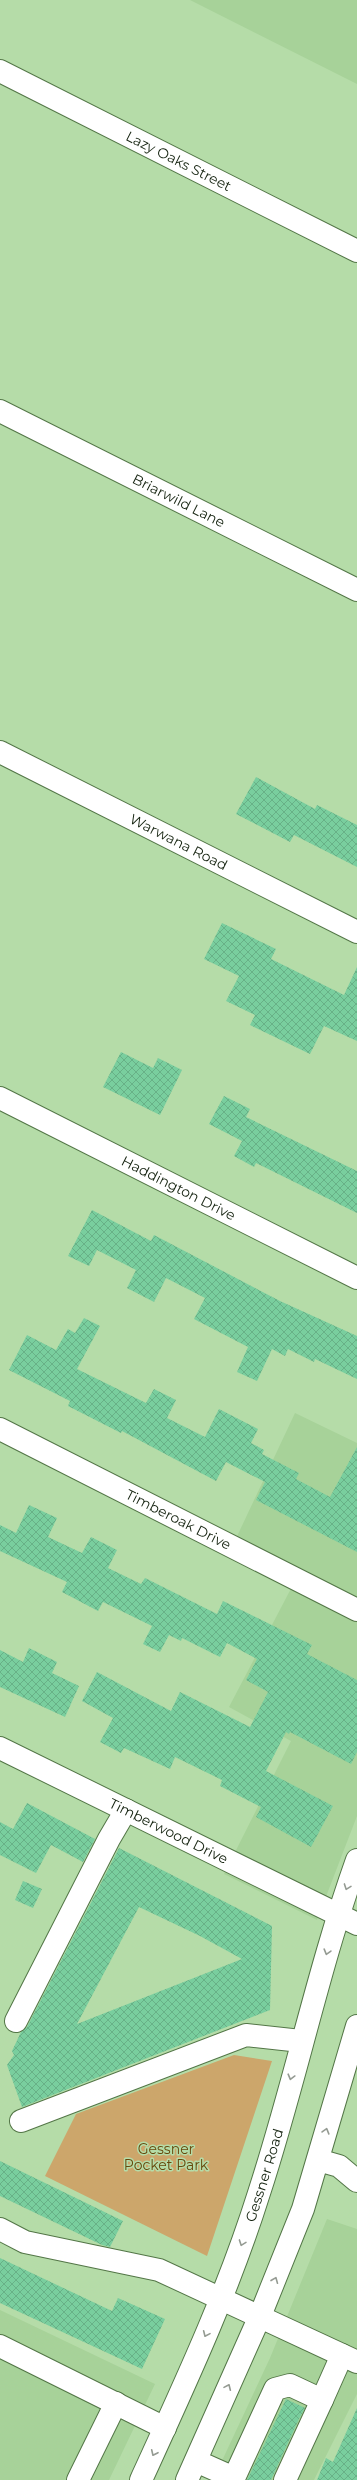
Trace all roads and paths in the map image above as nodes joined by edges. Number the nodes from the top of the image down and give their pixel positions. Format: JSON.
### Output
{"nodes":[{"id":1,"x":0,"y":71,"type":"edge"},
{"id":2,"x":357,"y":251,"type":"edge"},
{"id":3,"x":0,"y":411,"type":"edge"},
{"id":4,"x":357,"y":590,"type":"edge"},
{"id":5,"x":0,"y":752,"type":"edge"},
{"id":6,"x":357,"y":932,"type":"edge"},
{"id":7,"x":0,"y":1098,"type":"edge"},
{"id":8,"x":357,"y":1278,"type":"edge"},
{"id":9,"x":0,"y":1429,"type":"edge"},
{"id":10,"x":357,"y":1610,"type":"edge"},
{"id":11,"x":0,"y":1748,"type":"edge"},
{"id":12,"x":126,"y":1810,"type":"junction"},
{"id":13,"x":357,"y":1860,"type":"edge"},
{"id":14,"x":338,"y":1914,"type":"junction"},
{"id":15,"x":357,"y":1924,"type":"edge"},
{"id":16,"x":16,"y":2021,"type":"dead end"},
{"id":17,"x":357,"y":2026,"type":"edge"},
{"id":18,"x":301,"y":2041,"type":"junction"},
{"id":19,"x":21,"y":2121,"type":"dead end"},
{"id":20,"x":318,"y":2160,"type":"junction"},
{"id":21,"x":357,"y":2181,"type":"edge"},
{"id":22,"x":0,"y":2229,"type":"edge"},
{"id":23,"x":222,"y":2298,"type":"junction"},
{"id":24,"x":260,"y":2316,"type":"junction"},
{"id":25,"x":0,"y":2346,"type":"edge"},
{"id":26,"x":349,"y":2358,"type":"edge"},
{"id":27,"x":322,"y":2400,"type":"junction"},
{"id":28,"x":116,"y":2403,"type":"junction"},
{"id":29,"x":165,"y":2428,"type":"junction"},
{"id":30,"x":192,"y":2470,"type":"edge"},
{"id":31,"x":234,"y":2479,"type":"edge"},
{"id":32,"x":78,"y":2480,"type":"edge"},
{"id":33,"x":141,"y":2480,"type":"edge"},
{"id":34,"x":285,"y":2480,"type":"edge"}],
"edges":[{"from":1,"to":2,"type":"street","name":"Lazy Oaks Street"},
{"from":3,"to":4,"type":"street","name":"Briarwild Lane"},
{"from":5,"to":6,"type":"street","name":"Warwana Road"},
{"from":7,"to":8,"type":"street","name":"Haddington Drive"},
{"from":9,"to":10,"type":"street","name":"Timberoak Drive"},
{"from":11,"to":12,"type":"street","name":"Timberwood Drive"},
{"from":12,"to":14,"type":"street","name":"Timberwood Drive"},
{"from":12,"to":16,"type":"street"},
{"from":13,"to":14,"type":"street","name":"Gessner Road","one_way":true},
{"from":14,"to":15,"type":"street","name":"Timberwood Drive"},
{"from":14,"to":18,"type":"street","name":"Gessner Road","one_way":true},
{"from":20,"to":17,"type":"street","one_way":true},
{"from":18,"to":19,"type":"street"},
{"from":18,"to":23,"type":"street","name":"Gessner Road","one_way":true},
{"from":20,"to":21,"type":"street"},
{"from":24,"to":20,"type":"street","one_way":true},
{"from":22,"to":23,"type":"street"},
{"from":23,"to":24,"type":"street"},
{"from":23,"to":29,"type":"street","name":"Gessner Road","one_way":true},
{"from":24,"to":26,"type":"street"},
{"from":30,"to":24,"type":"street","one_way":true},
{"from":25,"to":28,"type":"street"},
{"from":26,"to":27,"type":"street"},
{"from":27,"to":31,"type":"street"},
{"from":27,"to":34,"type":"street"},
{"from":28,"to":29,"type":"street"},
{"from":28,"to":32,"type":"street"},
{"from":29,"to":33,"type":"street","name":"Gessner Road","one_way":true},
{"from":30,"to":31,"type":"street"}]}
